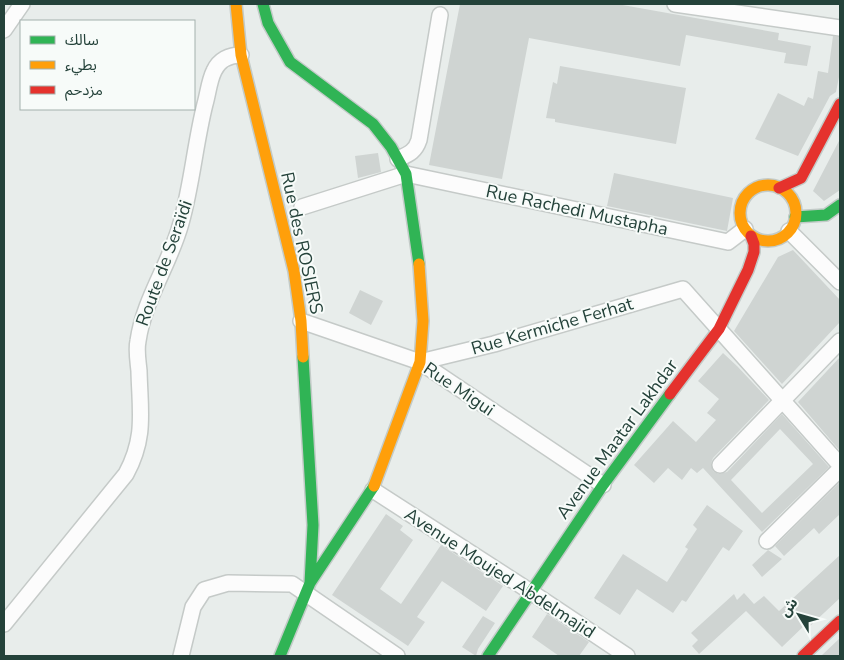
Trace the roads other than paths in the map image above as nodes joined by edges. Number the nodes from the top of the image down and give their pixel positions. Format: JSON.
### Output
{"nodes":[{"id":1,"x":22,"y":4,"type":"edge"},
{"id":2,"x":236,"y":4,"type":"edge"},
{"id":3,"x":263,"y":4,"type":"edge"},
{"id":4,"x":675,"y":4,"type":"edge"},
{"id":5,"x":440,"y":15,"type":"dead end"},
{"id":6,"x":840,"y":28,"type":"edge"},
{"id":7,"x":4,"y":30,"type":"edge"},
{"id":8,"x":241,"y":55,"type":"junction"},
{"id":9,"x":840,"y":104,"type":"edge"},
{"id":10,"x":398,"y":159,"type":"junction"},
{"id":11,"x":406,"y":174,"type":"junction"},
{"id":12,"x":779,"y":188,"type":"junction"},
{"id":13,"x":840,"y":205,"type":"edge"},
{"id":14,"x":302,"y":207,"type":"dead end"},
{"id":15,"x":792,"y":224,"type":"junction"},
{"id":16,"x":748,"y":232,"type":"junction"},
{"id":17,"x":840,"y":282,"type":"edge"},
{"id":18,"x":301,"y":320,"type":"junction"},
{"id":19,"x":719,"y":328,"type":"junction"},
{"id":20,"x":840,"y":340,"type":"edge"},
{"id":21,"x":420,"y":362,"type":"junction"},
{"id":22,"x":782,"y":400,"type":"junction"},
{"id":23,"x":720,"y":465,"type":"dead end"},
{"id":24,"x":840,"y":465,"type":"edge"},
{"id":25,"x":840,"y":469,"type":"edge"},
{"id":26,"x":603,"y":485,"type":"junction"},
{"id":27,"x":373,"y":490,"type":"junction"},
{"id":28,"x":768,"y":541,"type":"dead end"},
{"id":29,"x":309,"y":589,"type":"junction"},
{"id":30,"x":531,"y":592,"type":"junction"},
{"id":31,"x":840,"y":621,"type":"edge"},
{"id":32,"x":4,"y":624,"type":"edge"},
{"id":33,"x":181,"y":656,"type":"edge"},
{"id":34,"x":280,"y":656,"type":"edge"},
{"id":35,"x":397,"y":656,"type":"edge"},
{"id":36,"x":488,"y":656,"type":"edge"},
{"id":37,"x":627,"y":656,"type":"edge"},
{"id":38,"x":803,"y":656,"type":"edge"}],
"edges":[{"from":1,"to":7,"type":"street"},
{"from":2,"to":8,"type":"main road","name":"Rue des ROSIERS"},
{"from":3,"to":10,"type":"main road"},
{"from":4,"to":6,"type":"street"},
{"from":5,"to":10,"type":"street"},
{"from":8,"to":18,"type":"main road","name":"Rue des ROSIERS"},
{"from":8,"to":32,"type":"street","name":"Route de Seraïdi"},
{"from":9,"to":12,"type":"main road"},
{"from":10,"to":11,"type":"main road"},
{"from":11,"to":14,"type":"street"},
{"from":11,"to":16,"type":"street","name":"Rue Rachedi Mustapha"},
{"from":11,"to":21,"type":"main road"},
{"from":12,"to":15,"type":"main road"},
{"from":12,"to":16,"type":"main road"},
{"from":13,"to":15,"type":"main road"},
{"from":15,"to":16,"type":"main road"},
{"from":15,"to":17,"type":"street"},
{"from":16,"to":19,"type":"main road","name":"Avenue Maatar Lakhdar"},
{"from":18,"to":21,"type":"street","name":"Rue Migui"},
{"from":18,"to":29,"type":"main road","name":"Rue des ROSIERS"},
{"from":19,"to":21,"type":"street","name":"Rue Kermiche Ferhat"},
{"from":19,"to":22,"type":"street"},
{"from":19,"to":26,"type":"main road","name":"Avenue Maatar Lakhdar"},
{"from":20,"to":22,"type":"street"},
{"from":21,"to":26,"type":"street","name":"Rue Migui"},
{"from":21,"to":27,"type":"main road"},
{"from":22,"to":23,"type":"street"},
{"from":22,"to":24,"type":"street"},
{"from":25,"to":28,"type":"street"},
{"from":26,"to":30,"type":"main road","name":"Avenue Maatar Lakhdar"},
{"from":27,"to":29,"type":"main road"},
{"from":27,"to":30,"type":"street","name":"Avenue Moujed Abdelmajid"},
{"from":29,"to":33,"type":"street"},
{"from":29,"to":34,"type":"main road"},
{"from":29,"to":35,"type":"street"},
{"from":30,"to":36,"type":"main road","name":"Avenue Maatar Lakhdar"},
{"from":30,"to":37,"type":"street","name":"Avenue Moujed Abdelmajid"},
{"from":31,"to":38,"type":"main road"}]}
